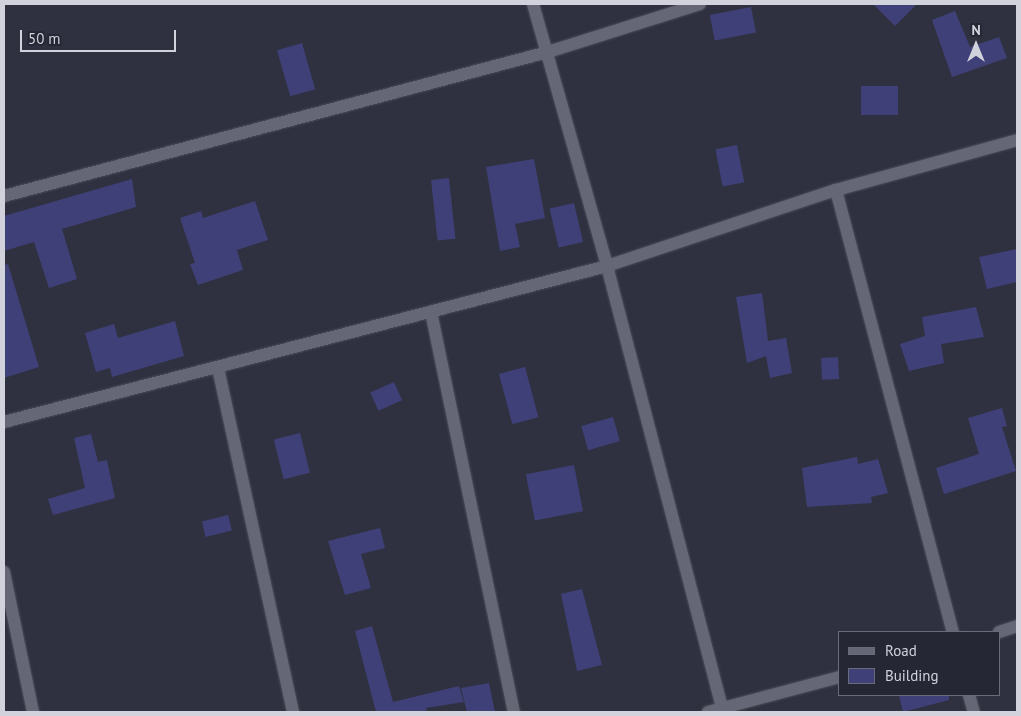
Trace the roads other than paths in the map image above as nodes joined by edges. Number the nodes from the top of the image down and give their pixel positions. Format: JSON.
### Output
{"nodes":[{"id":1,"x":532,"y":4,"type":"edge"},
{"id":2,"x":700,"y":4,"type":"edge"},
{"id":3,"x":548,"y":52,"type":"junction"},
{"id":4,"x":1017,"y":140,"type":"edge"},
{"id":5,"x":836,"y":190,"type":"junction"},
{"id":6,"x":4,"y":196,"type":"edge"},
{"id":7,"x":607,"y":266,"type":"junction"},
{"id":8,"x":431,"y":312,"type":"junction"},
{"id":9,"x":218,"y":368,"type":"junction"},
{"id":10,"x":4,"y":422,"type":"edge"},
{"id":11,"x":4,"y":572,"type":"edge"},
{"id":12,"x":1017,"y":626,"type":"edge"},
{"id":13,"x":952,"y":631,"type":"edge"},
{"id":14,"x":1001,"y":631,"type":"edge"},
{"id":15,"x":838,"y":678,"type":"edge"},
{"id":16,"x":969,"y":696,"type":"edge"},
{"id":17,"x":722,"y":710,"type":"edge"},
{"id":18,"x":33,"y":712,"type":"edge"},
{"id":19,"x":292,"y":712,"type":"edge"},
{"id":20,"x":514,"y":712,"type":"edge"},
{"id":21,"x":708,"y":712,"type":"edge"},
{"id":22,"x":974,"y":712,"type":"edge"}],
"edges":[{"from":1,"to":3,"type":"street"},
{"from":2,"to":3,"type":"street"},
{"from":3,"to":6,"type":"street"},
{"from":3,"to":7,"type":"street"},
{"from":4,"to":5,"type":"street"},
{"from":5,"to":7,"type":"street"},
{"from":5,"to":13,"type":"street"},
{"from":7,"to":8,"type":"street"},
{"from":7,"to":17,"type":"street"},
{"from":8,"to":9,"type":"street"},
{"from":8,"to":20,"type":"street"},
{"from":9,"to":10,"type":"street"},
{"from":9,"to":19,"type":"street"},
{"from":11,"to":18,"type":"street"},
{"from":12,"to":14,"type":"street"},
{"from":15,"to":17,"type":"street"},
{"from":16,"to":22,"type":"street"},
{"from":17,"to":21,"type":"street"}]}
